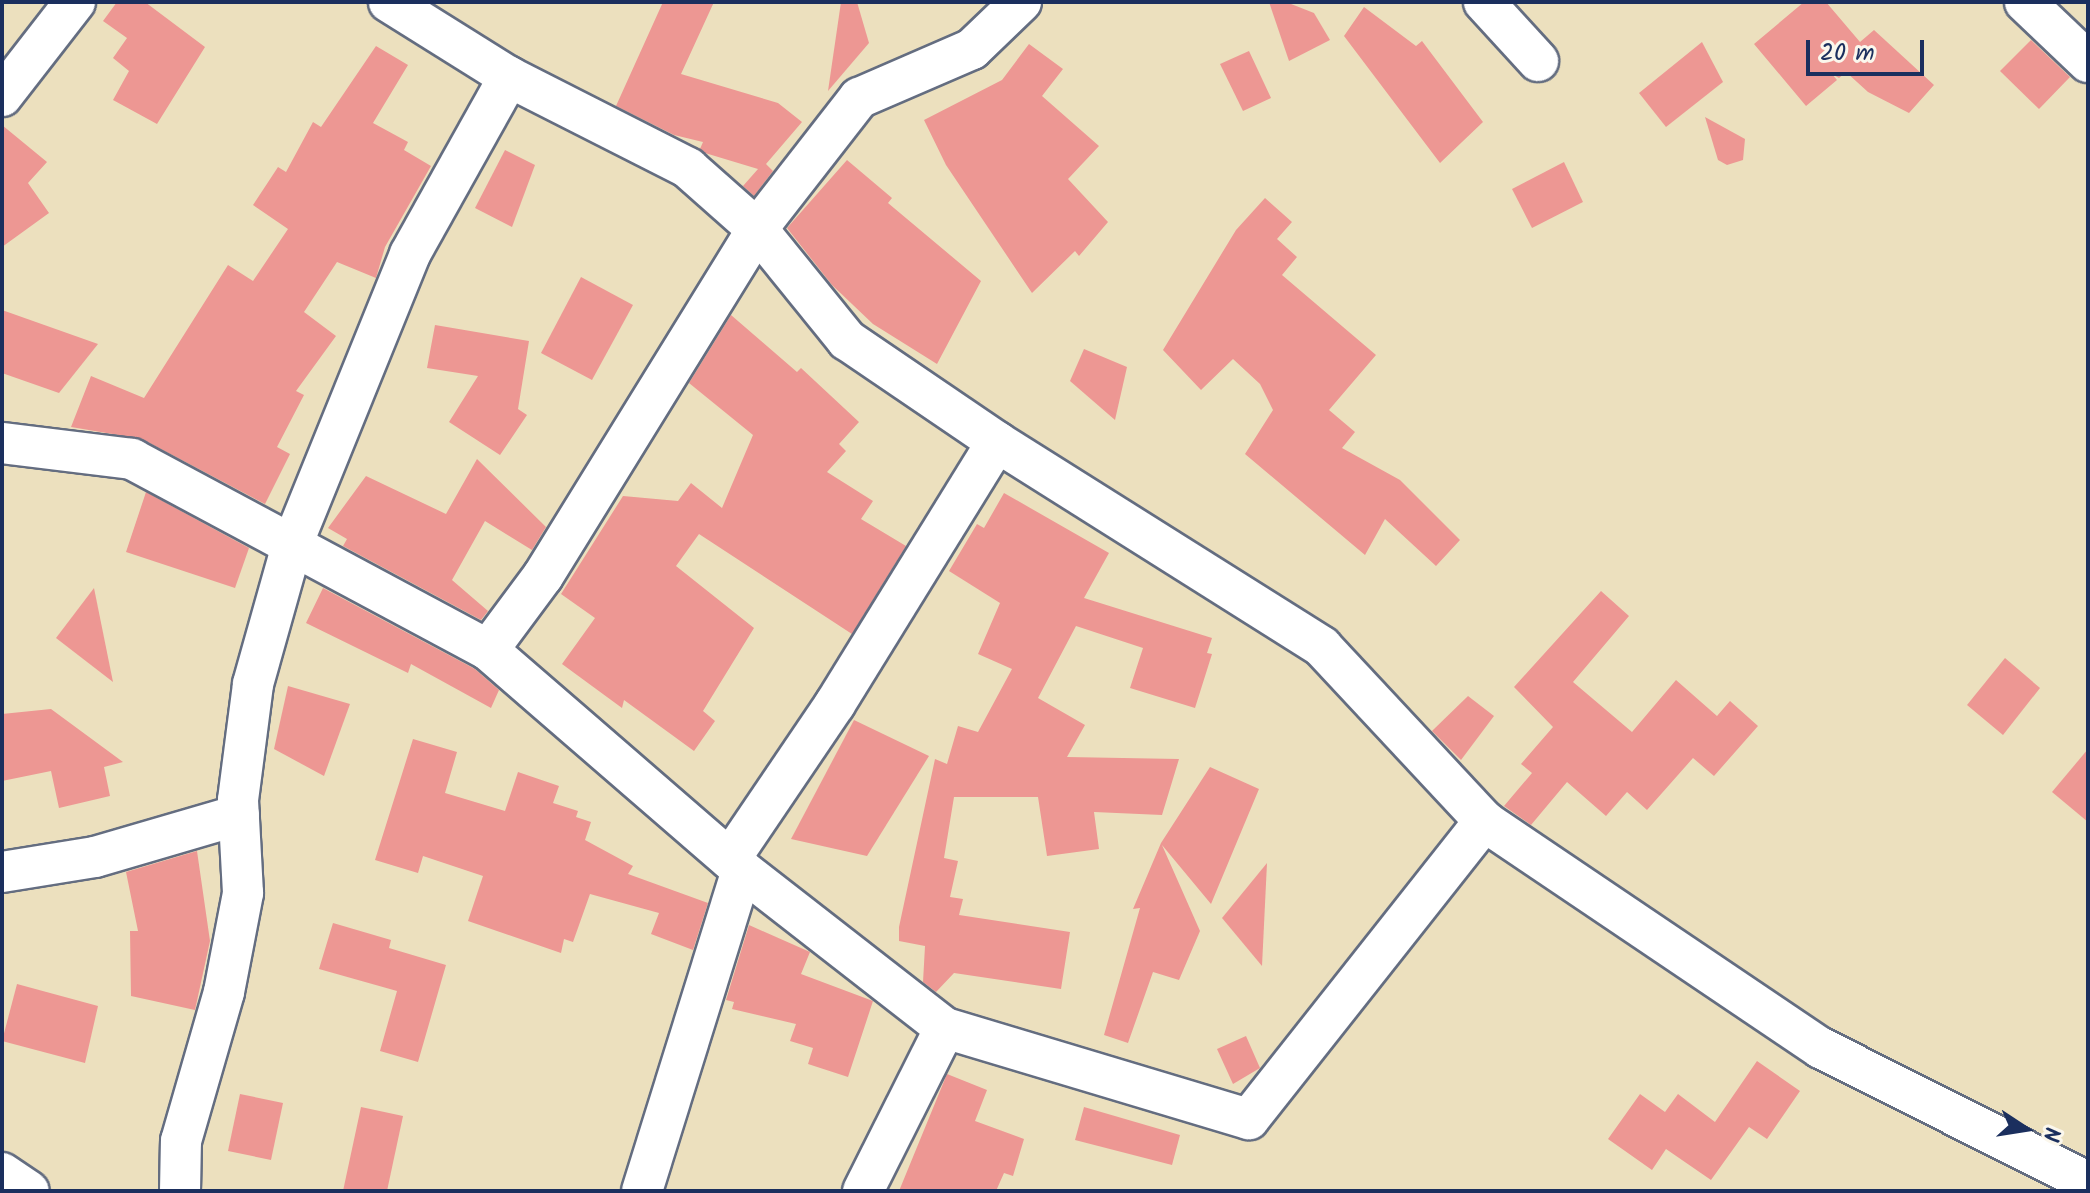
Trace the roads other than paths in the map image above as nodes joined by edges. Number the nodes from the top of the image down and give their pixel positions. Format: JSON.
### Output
{"nodes":[{"id":1,"x":75,"y":2,"type":"edge"},
{"id":2,"x":389,"y":2,"type":"edge"},
{"id":3,"x":1021,"y":2,"type":"edge"},
{"id":4,"x":1484,"y":2,"type":"edge"},
{"id":5,"x":2025,"y":2,"type":"edge"},
{"id":6,"x":1538,"y":61,"type":"dead end"},
{"id":7,"x":2088,"y":62,"type":"edge"},
{"id":8,"x":509,"y":77,"type":"junction"},
{"id":9,"x":2,"y":96,"type":"edge"},
{"id":10,"x":757,"y":229,"type":"junction"},
{"id":11,"x":997,"y":442,"type":"junction"},
{"id":12,"x":2,"y":443,"type":"edge"},
{"id":13,"x":292,"y":545,"type":"junction"},
{"id":14,"x":488,"y":650,"type":"junction"},
{"id":15,"x":239,"y":815,"type":"junction"},
{"id":16,"x":1484,"y":821,"type":"junction"},
{"id":17,"x":736,"y":864,"type":"junction"},
{"id":18,"x":2,"y":872,"type":"edge"},
{"id":19,"x":945,"y":1028,"type":"junction"},
{"id":20,"x":2,"y":1173,"type":"edge"},
{"id":21,"x":2088,"y":1182,"type":"edge"},
{"id":22,"x":29,"y":1191,"type":"edge"},
{"id":23,"x":180,"y":1191,"type":"edge"},
{"id":24,"x":642,"y":1191,"type":"edge"},
{"id":25,"x":863,"y":1191,"type":"edge"}],
"edges":[{"from":1,"to":9,"type":"street"},
{"from":2,"to":8,"type":"street"},
{"from":3,"to":10,"type":"street"},
{"from":4,"to":6,"type":"street"},
{"from":5,"to":7,"type":"street"},
{"from":8,"to":10,"type":"street"},
{"from":8,"to":13,"type":"street"},
{"from":10,"to":11,"type":"street"},
{"from":10,"to":14,"type":"street"},
{"from":11,"to":16,"type":"street"},
{"from":11,"to":17,"type":"street"},
{"from":12,"to":13,"type":"street"},
{"from":13,"to":14,"type":"street"},
{"from":13,"to":15,"type":"street"},
{"from":14,"to":17,"type":"street"},
{"from":15,"to":18,"type":"street"},
{"from":15,"to":23,"type":"street"},
{"from":16,"to":19,"type":"street"},
{"from":16,"to":21,"type":"street"},
{"from":17,"to":19,"type":"street"},
{"from":17,"to":24,"type":"street"},
{"from":19,"to":25,"type":"street"},
{"from":20,"to":22,"type":"street"}]}
